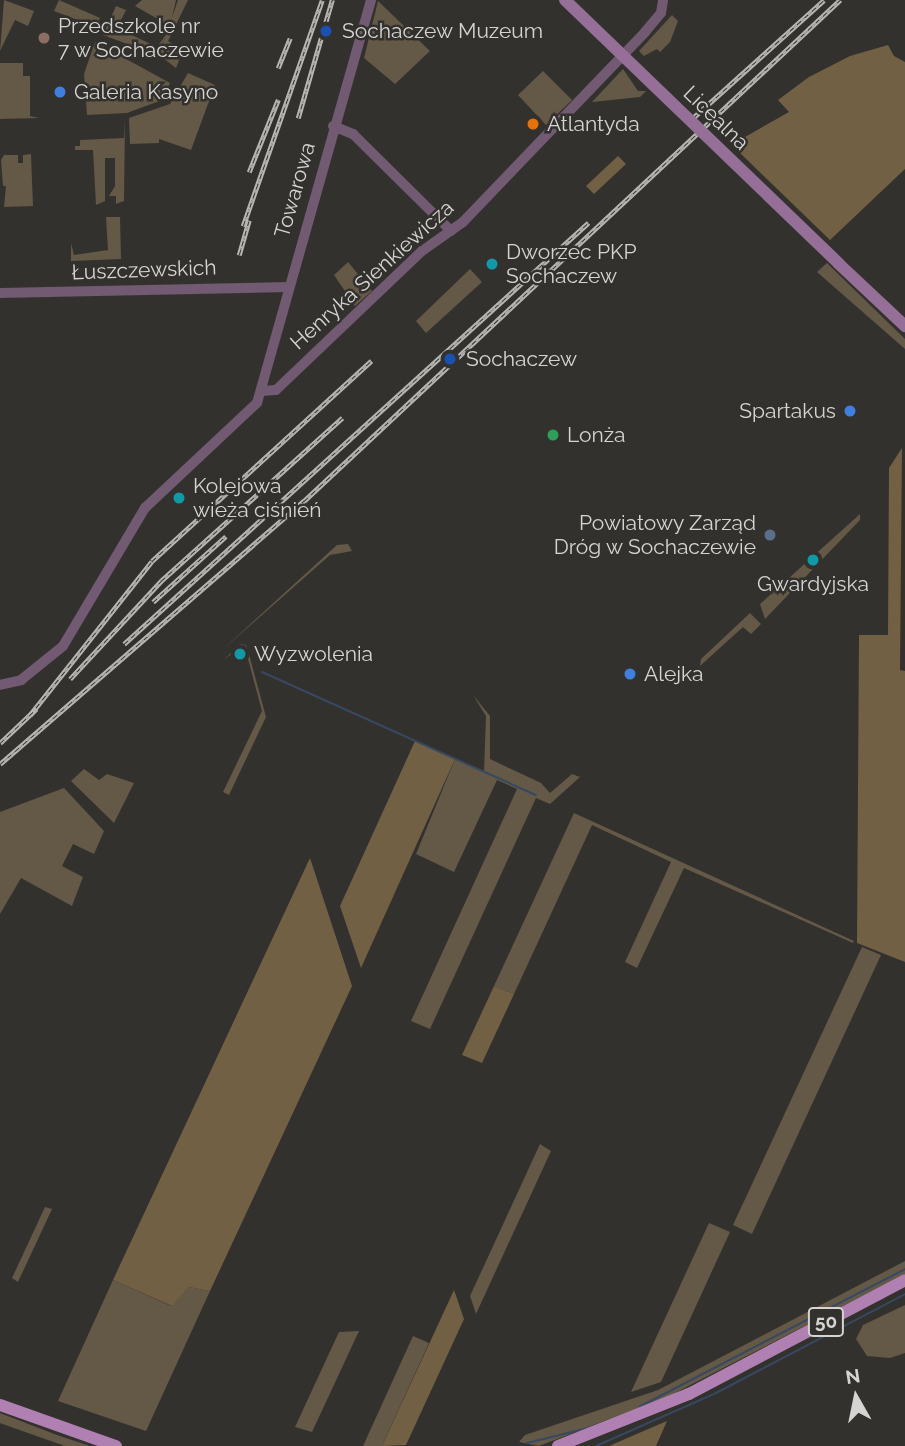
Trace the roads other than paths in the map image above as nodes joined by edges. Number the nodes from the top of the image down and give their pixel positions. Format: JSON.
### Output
{"nodes":[{"id":1,"x":371,"y":0,"type":"edge"},
{"id":2,"x":565,"y":0,"type":"edge"},
{"id":3,"x":663,"y":3,"type":"edge"},
{"id":4,"x":333,"y":126,"type":"junction"},
{"id":5,"x":451,"y":231,"type":"junction"},
{"id":6,"x":289,"y":287,"type":"junction"},
{"id":7,"x":0,"y":293,"type":"edge"},
{"id":8,"x":905,"y":326,"type":"edge"},
{"id":9,"x":261,"y":391,"type":"junction"},
{"id":10,"x":0,"y":685,"type":"edge"},
{"id":11,"x":905,"y":1280,"type":"edge"},
{"id":12,"x":0,"y":1405,"type":"edge"},
{"id":13,"x":116,"y":1446,"type":"edge"},
{"id":14,"x":558,"y":1446,"type":"edge"}],
"edges":[{"from":1,"to":4,"type":"street","name":"Towarowa"},
{"from":2,"to":8,"type":"main road","name":"Licealna","bridge":true},
{"from":3,"to":5,"type":"street","name":"Henryka Sienkiewicza"},
{"from":4,"to":5,"type":"street"},
{"from":4,"to":6,"type":"street","name":"Towarowa"},
{"from":5,"to":9,"type":"street","name":"Henryka Sienkiewicza"},
{"from":6,"to":7,"type":"street","name":"Łuszczewskich"},
{"from":6,"to":9,"type":"street","name":"Towarowa"},
{"from":9,"to":10,"type":"street","name":"Henryka Sienkiewicza"},
{"from":11,"to":14,"type":"main road","number":"50"},
{"from":12,"to":13,"type":"main road"}]}
